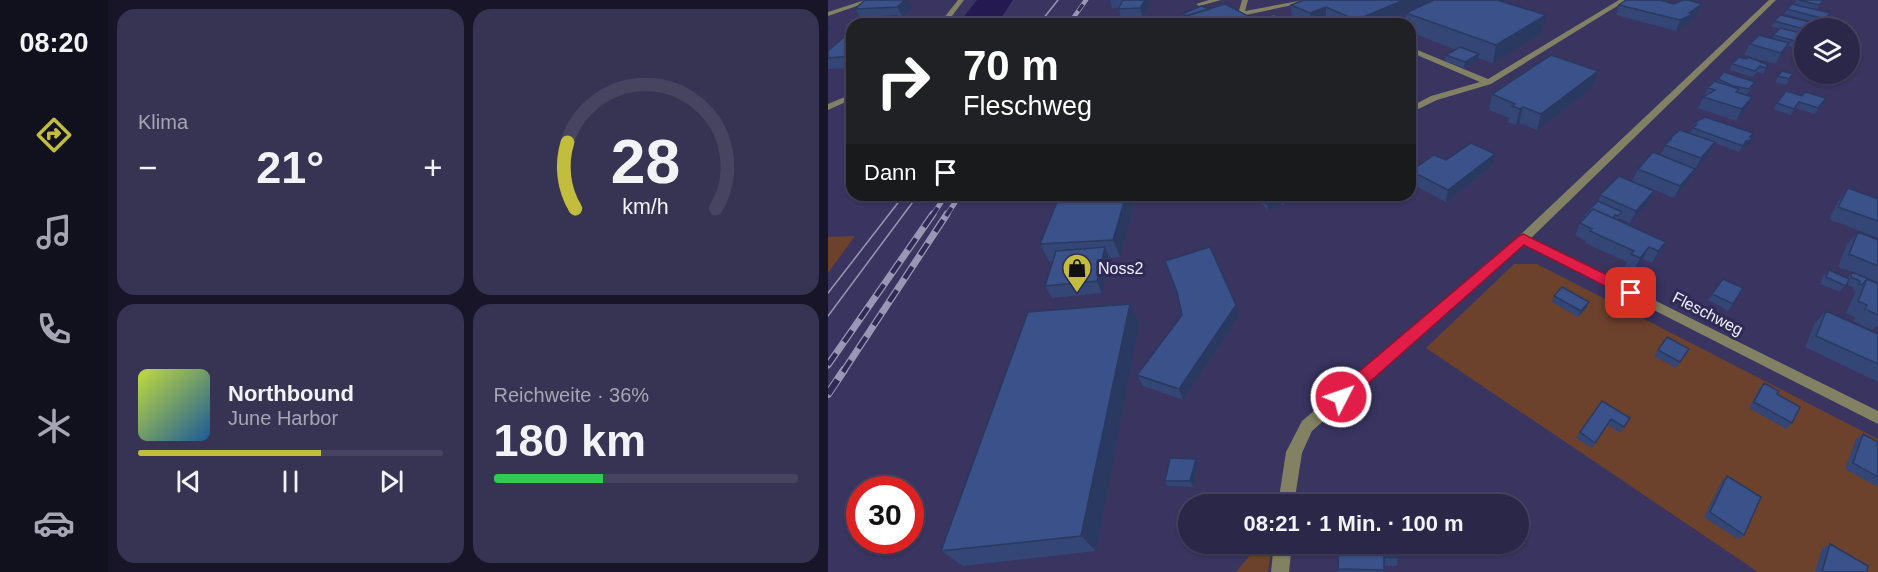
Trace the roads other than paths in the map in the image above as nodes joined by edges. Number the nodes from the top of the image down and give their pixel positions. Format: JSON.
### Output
{"nodes":[{"id":1,"x":871,"y":0,"type":"edge"},
{"id":2,"x":961,"y":0,"type":"edge"},
{"id":3,"x":1218,"y":0,"type":"edge"},
{"id":4,"x":1245,"y":0,"type":"edge"},
{"id":5,"x":1624,"y":0,"type":"edge"},
{"id":6,"x":1773,"y":0,"type":"edge"},
{"id":7,"x":1309,"y":1,"type":"edge"},
{"id":8,"x":1318,"y":1,"type":"edge"},
{"id":9,"x":1199,"y":4,"type":"edge"},
{"id":10,"x":828,"y":14,"type":"edge"},
{"id":11,"x":947,"y":18,"type":"edge"},
{"id":12,"x":1416,"y":52,"type":"edge"},
{"id":13,"x":1422,"y":54,"type":"junction"},
{"id":14,"x":1416,"y":57,"type":"edge"},
{"id":15,"x":1488,"y":82,"type":"junction"},
{"id":16,"x":846,"y":99,"type":"edge"},
{"id":17,"x":828,"y":107,"type":"edge"},
{"id":18,"x":1416,"y":107,"type":"edge"},
{"id":19,"x":1523,"y":239,"type":"junction"},
{"id":20,"x":1878,"y":418,"type":"edge"},
{"id":21,"x":1288,"y":494,"type":"edge"},
{"id":22,"x":1282,"y":554,"type":"edge"},
{"id":23,"x":1280,"y":572,"type":"edge"}],
"edges":[{"from":1,"to":10,"type":"street"},
{"from":2,"to":11,"type":"street"},
{"from":3,"to":9,"type":"street"},
{"from":4,"to":7,"type":"street"},
{"from":5,"to":15,"type":"street"},
{"from":6,"to":19,"type":"street"},
{"from":7,"to":8,"type":"street"},
{"from":12,"to":13,"type":"street"},
{"from":13,"to":14,"type":"street"},
{"from":13,"to":15,"type":"street"},
{"from":15,"to":18,"type":"street"},
{"from":16,"to":17,"type":"street"},
{"from":19,"to":20,"type":"street","name":"Fleschweg"},
{"from":19,"to":21,"type":"street"},
{"from":22,"to":23,"type":"street"}]}
